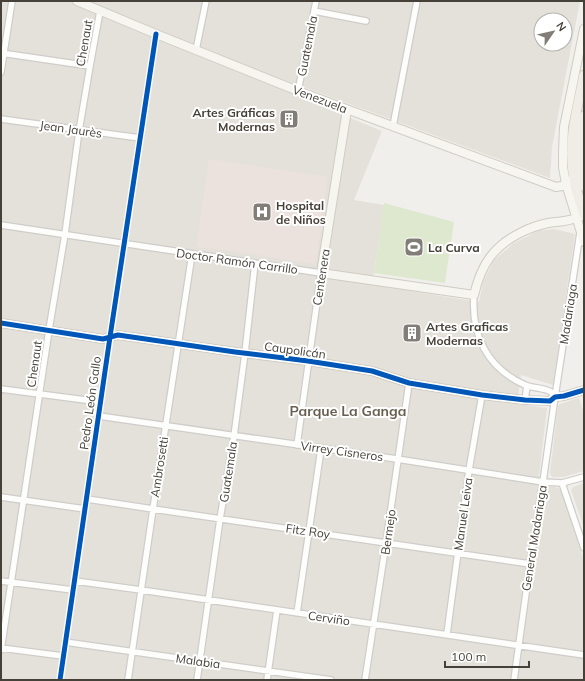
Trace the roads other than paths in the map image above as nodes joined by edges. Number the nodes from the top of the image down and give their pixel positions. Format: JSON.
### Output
{"nodes":[{"id":1,"x":12,"y":1,"type":"edge"},
{"id":2,"x":77,"y":1,"type":"edge"},
{"id":3,"x":206,"y":1,"type":"edge"},
{"id":4,"x":316,"y":1,"type":"edge"},
{"id":5,"x":417,"y":1,"type":"edge"},
{"id":6,"x":88,"y":3,"type":"edge"},
{"id":7,"x":100,"y":11,"type":"junction"},
{"id":8,"x":314,"y":11,"type":"junction"},
{"id":9,"x":366,"y":21,"type":"dead end"},
{"id":10,"x":584,"y":29,"type":"edge"},
{"id":11,"x":156,"y":34,"type":"junction"},
{"id":12,"x":196,"y":50,"type":"junction"},
{"id":13,"x":3,"y":53,"type":"edge"},
{"id":14,"x":90,"y":66,"type":"junction"},
{"id":15,"x":1,"y":72,"type":"edge"},
{"id":16,"x":584,"y":75,"type":"edge"},
{"id":17,"x":298,"y":91,"type":"junction"},
{"id":18,"x":347,"y":110,"type":"junction"},
{"id":19,"x":584,"y":116,"type":"edge"},
{"id":20,"x":1,"y":119,"type":"edge"},
{"id":21,"x":393,"y":126,"type":"junction"},
{"id":22,"x":80,"y":130,"type":"junction"},
{"id":23,"x":140,"y":138,"type":"junction"},
{"id":24,"x":576,"y":177,"type":"edge"},
{"id":25,"x":584,"y":186,"type":"edge"},
{"id":26,"x":581,"y":216,"type":"edge"},
{"id":27,"x":1,"y":225,"type":"edge"},
{"id":28,"x":580,"y":231,"type":"junction"},
{"id":29,"x":65,"y":234,"type":"junction"},
{"id":30,"x":584,"y":242,"type":"edge"},
{"id":31,"x":125,"y":243,"type":"junction"},
{"id":32,"x":192,"y":254,"type":"junction"},
{"id":33,"x":255,"y":263,"type":"junction"},
{"id":34,"x":321,"y":273,"type":"junction"},
{"id":35,"x":474,"y":295,"type":"junction"},
{"id":36,"x":1,"y":324,"type":"edge"},
{"id":37,"x":49,"y":330,"type":"junction"},
{"id":38,"x":110,"y":337,"type":"junction"},
{"id":39,"x":179,"y":344,"type":"junction"},
{"id":40,"x":245,"y":353,"type":"junction"},
{"id":41,"x":308,"y":361,"type":"junction"},
{"id":42,"x":409,"y":383,"type":"junction"},
{"id":43,"x":527,"y":386,"type":"junction"},
{"id":44,"x":1,"y":389,"type":"edge"},
{"id":45,"x":584,"y":390,"type":"edge"},
{"id":46,"x":39,"y":395,"type":"junction"},
{"id":47,"x":482,"y":395,"type":"junction"},
{"id":48,"x":555,"y":397,"type":"junction"},
{"id":49,"x":525,"y":400,"type":"junction"},
{"id":50,"x":100,"y":402,"type":"junction"},
{"id":51,"x":99,"y":416,"type":"junction"},
{"id":52,"x":166,"y":426,"type":"junction"},
{"id":53,"x":234,"y":436,"type":"junction"},
{"id":54,"x":297,"y":445,"type":"junction"},
{"id":55,"x":321,"y":449,"type":"junction"},
{"id":56,"x":397,"y":459,"type":"junction"},
{"id":57,"x":469,"y":470,"type":"junction"},
{"id":58,"x":584,"y":478,"type":"edge"},
{"id":59,"x":543,"y":482,"type":"junction"},
{"id":60,"x":562,"y":484,"type":"junction"},
{"id":61,"x":1,"y":497,"type":"edge"},
{"id":62,"x":87,"y":499,"type":"junction"},
{"id":63,"x":24,"y":500,"type":"junction"},
{"id":64,"x":85,"y":508,"type":"junction"},
{"id":65,"x":153,"y":509,"type":"junction"},
{"id":66,"x":220,"y":519,"type":"junction"},
{"id":67,"x":309,"y":531,"type":"junction"},
{"id":68,"x":386,"y":543,"type":"junction"},
{"id":69,"x":584,"y":548,"type":"edge"},
{"id":70,"x":458,"y":554,"type":"junction"},
{"id":71,"x":530,"y":564,"type":"junction"},
{"id":72,"x":1,"y":581,"type":"edge"},
{"id":73,"x":75,"y":581,"type":"junction"},
{"id":74,"x":10,"y":582,"type":"junction"},
{"id":75,"x":73,"y":590,"type":"junction"},
{"id":76,"x":141,"y":590,"type":"junction"},
{"id":77,"x":208,"y":600,"type":"junction"},
{"id":78,"x":277,"y":610,"type":"junction"},
{"id":79,"x":297,"y":613,"type":"junction"},
{"id":80,"x":373,"y":624,"type":"junction"},
{"id":81,"x":447,"y":634,"type":"junction"},
{"id":82,"x":66,"y":642,"type":"junction"},
{"id":83,"x":519,"y":645,"type":"junction"},
{"id":84,"x":1,"y":649,"type":"edge"},
{"id":85,"x":132,"y":652,"type":"junction"},
{"id":86,"x":584,"y":655,"type":"edge"},
{"id":87,"x":63,"y":656,"type":"junction"},
{"id":88,"x":200,"y":661,"type":"junction"},
{"id":89,"x":268,"y":671,"type":"junction"},
{"id":90,"x":60,"y":680,"type":"edge"},
{"id":91,"x":128,"y":680,"type":"edge"},
{"id":92,"x":197,"y":680,"type":"edge"},
{"id":93,"x":267,"y":680,"type":"edge"},
{"id":94,"x":331,"y":680,"type":"edge"},
{"id":95,"x":365,"y":680,"type":"edge"},
{"id":96,"x":514,"y":680,"type":"edge"}],
"edges":[{"from":1,"to":13,"type":"street"},
{"from":2,"to":6,"type":"street","name":"Venezuela"},
{"from":3,"to":12,"type":"street"},
{"from":4,"to":8,"type":"street","name":"Guatemala"},
{"from":5,"to":21,"type":"street"},
{"from":6,"to":7,"type":"street","name":"Venezuela"},
{"from":7,"to":11,"type":"street","name":"Venezuela"},
{"from":7,"to":14,"type":"street","name":"Chenaut"},
{"from":8,"to":9,"type":"street"},
{"from":8,"to":17,"type":"street","name":"Guatemala"},
{"from":10,"to":24,"type":"street"},
{"from":11,"to":12,"type":"street","name":"Venezuela"},
{"from":11,"to":23,"type":"street","name":"Pedro León Gallo"},
{"from":12,"to":17,"type":"street","name":"Venezuela"},
{"from":13,"to":14,"type":"street"},
{"from":13,"to":15,"type":"street"},
{"from":14,"to":22,"type":"street","name":"Chenaut"},
{"from":16,"to":24,"type":"main road"},
{"from":17,"to":18,"type":"street","name":"Venezuela"},
{"from":18,"to":21,"type":"street","name":"Venezuela"},
{"from":18,"to":34,"type":"street","name":"Centenera"},
{"from":19,"to":24,"type":"main road"},
{"from":20,"to":22,"type":"street","name":"Jean Jaurès"},
{"from":21,"to":24,"type":"street","name":"Venezuela"},
{"from":22,"to":23,"type":"street","name":"Jean Jaurès"},
{"from":22,"to":29,"type":"street","name":"Chenaut"},
{"from":23,"to":31,"type":"street","name":"Pedro León Gallo"},
{"from":24,"to":25,"type":"main road"},
{"from":24,"to":26,"type":"main road"},
{"from":26,"to":28,"type":"street"},
{"from":26,"to":35,"type":"street"},
{"from":27,"to":29,"type":"street","name":"Doctor Ramón Carrillo"},
{"from":28,"to":30,"type":"street"},
{"from":28,"to":48,"type":"street","name":"Madariaga"},
{"from":29,"to":31,"type":"street","name":"Doctor Ramón Carrillo"},
{"from":29,"to":37,"type":"street","name":"Chenaut"},
{"from":31,"to":32,"type":"street","name":"Doctor Ramón Carrillo"},
{"from":31,"to":38,"type":"street","name":"Pedro León Gallo"},
{"from":32,"to":33,"type":"street","name":"Doctor Ramón Carrillo"},
{"from":32,"to":39,"type":"street","name":"Ambrosetti"},
{"from":33,"to":34,"type":"street","name":"Doctor Ramón Carrillo"},
{"from":33,"to":40,"type":"street","name":"Guatemala"},
{"from":34,"to":35,"type":"street","name":"Doctor Ramón Carrillo"},
{"from":34,"to":41,"type":"street","name":"Centenera"},
{"from":35,"to":43,"type":"street"},
{"from":36,"to":37,"type":"street","name":"Caupolicán"},
{"from":37,"to":38,"type":"street","name":"Caupolicán"},
{"from":37,"to":46,"type":"street","name":"Chenaut"},
{"from":38,"to":39,"type":"street","name":"Caupolicán"},
{"from":38,"to":50,"type":"street","name":"Pedro León Gallo"},
{"from":39,"to":40,"type":"street","name":"Caupolicán"},
{"from":39,"to":52,"type":"street","name":"Ambrosetti"},
{"from":40,"to":41,"type":"street","name":"Caupolicán"},
{"from":40,"to":53,"type":"street","name":"Guatemala"},
{"from":41,"to":42,"type":"street","name":"Caupolicán"},
{"from":41,"to":54,"type":"street","name":"Centenera"},
{"from":42,"to":47,"type":"street","name":"Caupolicán"},
{"from":42,"to":56,"type":"street","name":"Bermejo"},
{"from":43,"to":48,"type":"street"},
{"from":43,"to":49,"type":"street"},
{"from":44,"to":46,"type":"street"},
{"from":45,"to":48,"type":"street","name":"Caupolicán"},
{"from":46,"to":50,"type":"street"},
{"from":46,"to":63,"type":"street","name":"Chenaut"},
{"from":47,"to":49,"type":"street","name":"Caupolicán"},
{"from":47,"to":57,"type":"street","name":"Manuel Leiva"},
{"from":48,"to":49,"type":"street","name":"Caupolicán"},
{"from":48,"to":59,"type":"street","name":"General Madariaga"},
{"from":50,"to":51,"type":"street","name":"Pedro León Gallo"},
{"from":51,"to":52,"type":"street","name":"Virrey Cisneros"},
{"from":51,"to":62,"type":"street","name":"Pedro León Gallo"},
{"from":52,"to":53,"type":"street","name":"Virrey Cisneros"},
{"from":52,"to":65,"type":"street","name":"Ambrosetti"},
{"from":53,"to":54,"type":"street","name":"Virrey Cisneros"},
{"from":53,"to":66,"type":"street","name":"Guatemala"},
{"from":54,"to":55,"type":"street","name":"Virrey Cisneros"},
{"from":55,"to":56,"type":"street","name":"Virrey Cisneros"},
{"from":55,"to":67,"type":"street"},
{"from":56,"to":57,"type":"street","name":"Virrey Cisneros"},
{"from":56,"to":68,"type":"street","name":"Bermejo"},
{"from":57,"to":59,"type":"street","name":"Virrey Cisneros"},
{"from":57,"to":70,"type":"street","name":"Manuel Leiva"},
{"from":58,"to":60,"type":"street","name":"Virrey Cisneros"},
{"from":59,"to":60,"type":"street","name":"Virrey Cisneros"},
{"from":59,"to":71,"type":"street","name":"General Madariaga"},
{"from":60,"to":69,"type":"street"},
{"from":61,"to":63,"type":"street"},
{"from":62,"to":64,"type":"street","name":"Pedro León Gallo"},
{"from":62,"to":65,"type":"street","name":"Fitz Roy"},
{"from":63,"to":64,"type":"street"},
{"from":63,"to":74,"type":"street","name":"Chenaut"},
{"from":64,"to":73,"type":"street","name":"Pedro León Gallo"},
{"from":65,"to":66,"type":"street","name":"Fitz Roy"},
{"from":65,"to":76,"type":"street","name":"Ambrosetti"},
{"from":66,"to":67,"type":"street","name":"Fitz Roy"},
{"from":66,"to":77,"type":"street","name":"Guatemala"},
{"from":67,"to":68,"type":"street","name":"Fitz Roy"},
{"from":67,"to":79,"type":"street"},
{"from":68,"to":70,"type":"street","name":"Fitz Roy"},
{"from":68,"to":80,"type":"street","name":"Bermejo"},
{"from":70,"to":71,"type":"street","name":"Fitz Roy"},
{"from":70,"to":81,"type":"street","name":"Manuel Leiva"},
{"from":71,"to":83,"type":"street","name":"General Madariaga"},
{"from":72,"to":74,"type":"street"},
{"from":73,"to":75,"type":"street","name":"Pedro León Gallo"},
{"from":73,"to":76,"type":"street","name":"Cerviño"},
{"from":74,"to":75,"type":"street"},
{"from":74,"to":84,"type":"street","name":"Chenaut"},
{"from":75,"to":82,"type":"street","name":"Pedro León Gallo"},
{"from":76,"to":77,"type":"street","name":"Cerviño"},
{"from":76,"to":85,"type":"street","name":"Ambrosetti"},
{"from":77,"to":78,"type":"street","name":"Cerviño"},
{"from":77,"to":88,"type":"street","name":"Guatemala"},
{"from":78,"to":79,"type":"street","name":"Cerviño"},
{"from":78,"to":89,"type":"street"},
{"from":79,"to":80,"type":"street","name":"Cerviño"},
{"from":80,"to":81,"type":"street","name":"Cerviño"},
{"from":80,"to":95,"type":"street","name":"Bermejo"},
{"from":81,"to":83,"type":"street","name":"Cerviño"},
{"from":82,"to":85,"type":"street","name":"Malabia"},
{"from":82,"to":87,"type":"street","name":"Pedro León Gallo"},
{"from":83,"to":86,"type":"street","name":"Cerviño"},
{"from":83,"to":96,"type":"street","name":"General Madariaga"},
{"from":84,"to":87,"type":"street"},
{"from":85,"to":88,"type":"street","name":"Malabia"},
{"from":85,"to":91,"type":"street","name":"Ambrosetti"},
{"from":87,"to":90,"type":"street","name":"Pedro León Gallo"},
{"from":88,"to":89,"type":"street","name":"Malabia"},
{"from":88,"to":92,"type":"street","name":"Guatemala"},
{"from":89,"to":93,"type":"street"},
{"from":89,"to":94,"type":"street","name":"Malabia"}]}
